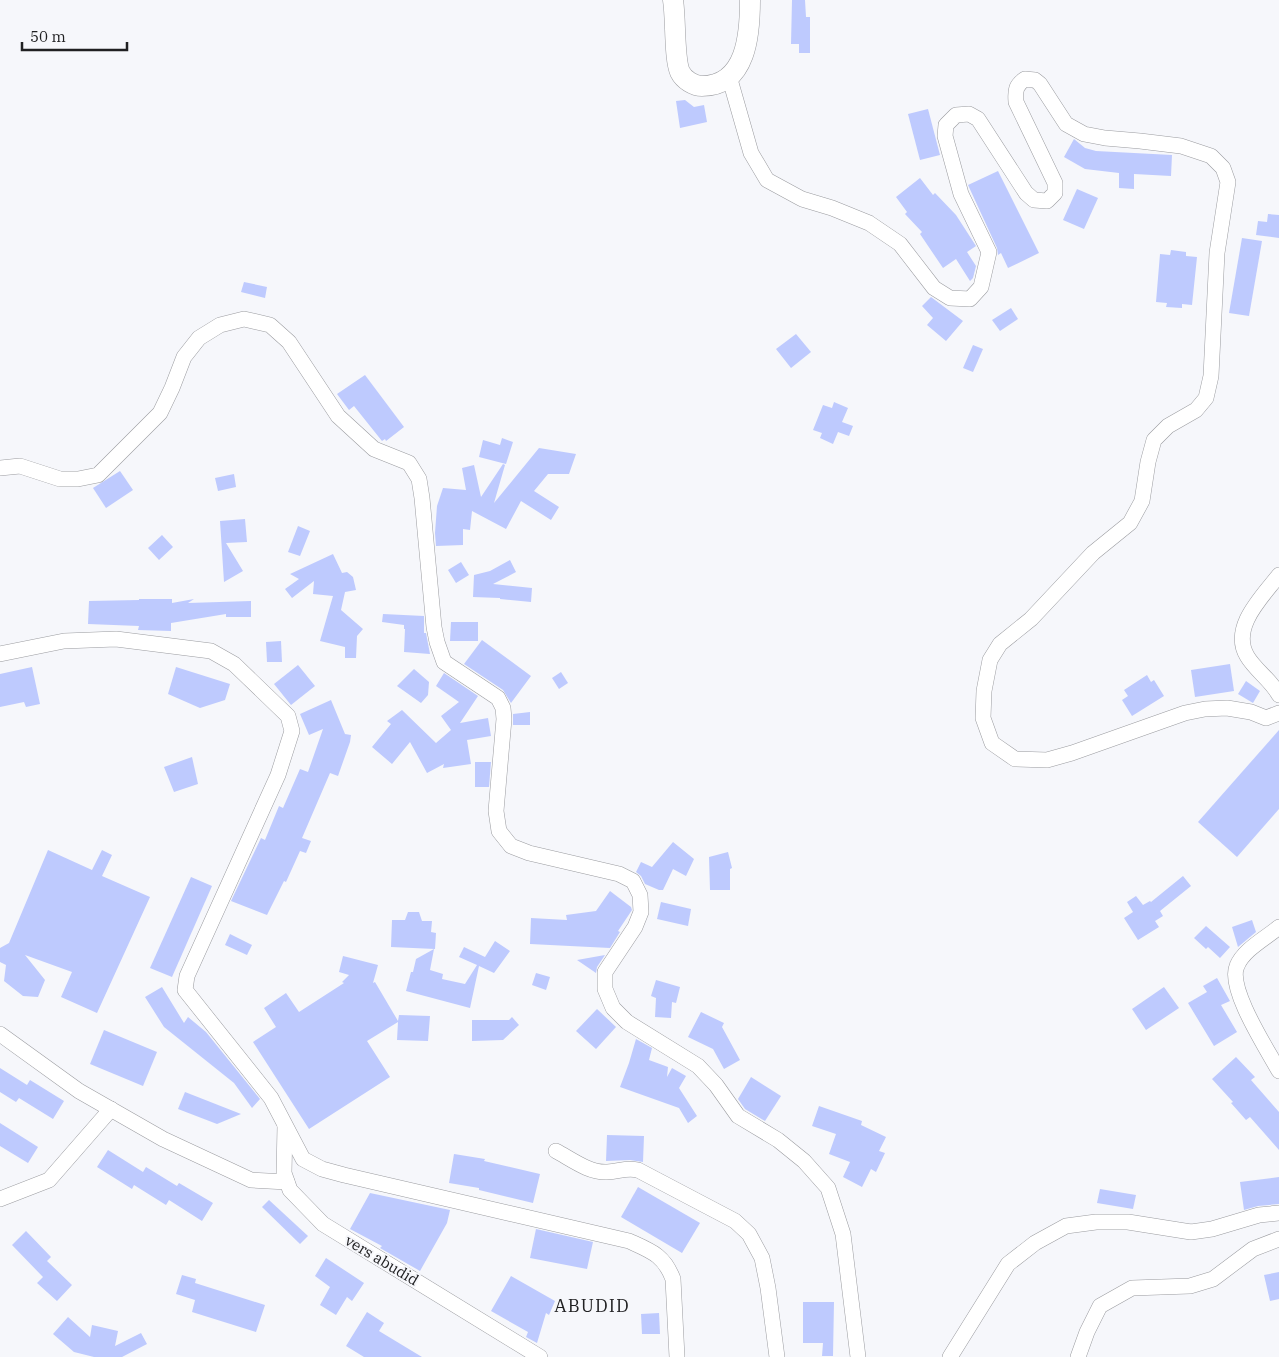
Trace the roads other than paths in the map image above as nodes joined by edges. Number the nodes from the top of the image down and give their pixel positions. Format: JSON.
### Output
{"nodes":[{"id":1,"x":673,"y":0,"type":"edge"},
{"id":2,"x":750,"y":0,"type":"edge"},
{"id":3,"x":729,"y":76,"type":"junction"},
{"id":4,"x":0,"y":468,"type":"edge"},
{"id":5,"x":1279,"y":575,"type":"edge"},
{"id":6,"x":0,"y":654,"type":"edge"},
{"id":7,"x":1279,"y":695,"type":"edge"},
{"id":8,"x":1279,"y":714,"type":"edge"},
{"id":9,"x":1279,"y":927,"type":"edge"},
{"id":10,"x":0,"y":1034,"type":"edge"},
{"id":11,"x":1279,"y":1071,"type":"edge"},
{"id":12,"x":110,"y":1109,"type":"junction"},
{"id":13,"x":285,"y":1122,"type":"junction"},
{"id":14,"x":556,"y":1151,"type":"dead end"},
{"id":15,"x":287,"y":1182,"type":"junction"},
{"id":16,"x":0,"y":1199,"type":"edge"},
{"id":17,"x":1279,"y":1213,"type":"edge"},
{"id":18,"x":1279,"y":1240,"type":"edge"},
{"id":19,"x":540,"y":1357,"type":"edge"},
{"id":20,"x":677,"y":1357,"type":"edge"},
{"id":21,"x":777,"y":1357,"type":"edge"},
{"id":22,"x":858,"y":1357,"type":"edge"},
{"id":23,"x":950,"y":1357,"type":"edge"},
{"id":24,"x":1078,"y":1357,"type":"edge"}],
"edges":[{"from":1,"to":3,"type":"main road"},
{"from":2,"to":3,"type":"main road"},
{"from":3,"to":8,"type":"street"},
{"from":4,"to":22,"type":"street"},
{"from":5,"to":7,"type":"street"},
{"from":6,"to":13,"type":"street"},
{"from":9,"to":11,"type":"street"},
{"from":10,"to":12,"type":"street"},
{"from":12,"to":15,"type":"street"},
{"from":12,"to":16,"type":"street"},
{"from":13,"to":15,"type":"street"},
{"from":13,"to":20,"type":"street"},
{"from":14,"to":21,"type":"street"},
{"from":15,"to":19,"type":"street","name":"vers abudid"},
{"from":17,"to":23,"type":"street"},
{"from":18,"to":24,"type":"street"}]}
